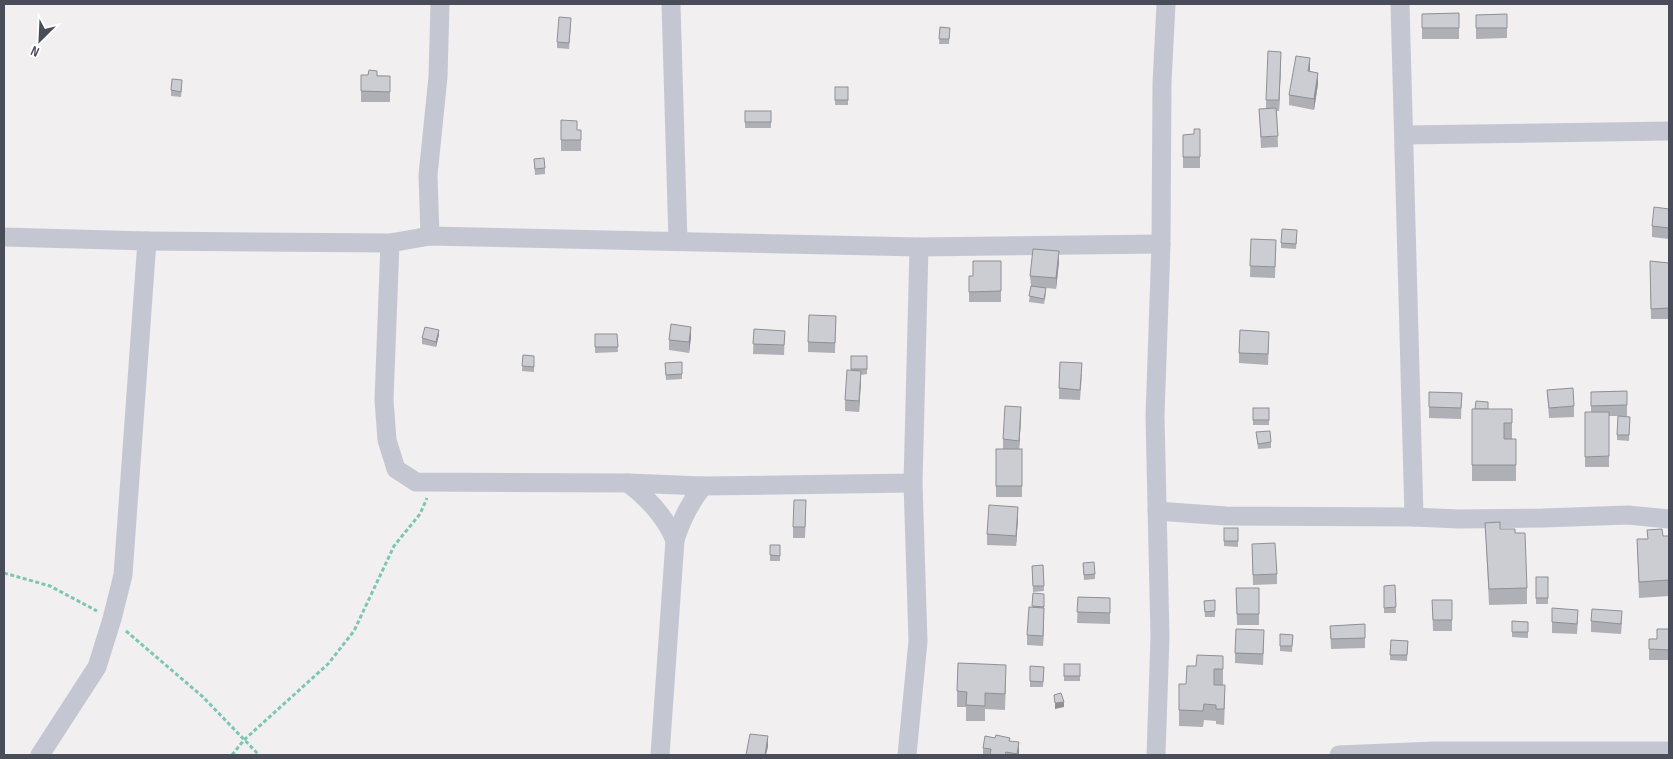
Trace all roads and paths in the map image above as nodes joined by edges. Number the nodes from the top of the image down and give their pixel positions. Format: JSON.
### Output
{"nodes":[{"id":1,"x":440,"y":4,"type":"edge"},
{"id":2,"x":671,"y":4,"type":"edge"},
{"id":3,"x":1166,"y":4,"type":"edge"},
{"id":4,"x":1400,"y":4,"type":"edge"},
{"id":5,"x":1669,"y":130,"type":"edge"},
{"id":6,"x":1405,"y":135,"type":"junction"},
{"id":7,"x":430,"y":236,"type":"junction"},
{"id":8,"x":4,"y":237,"type":"edge"},
{"id":9,"x":147,"y":241,"type":"junction"},
{"id":10,"x":678,"y":241,"type":"junction"},
{"id":11,"x":390,"y":243,"type":"junction"},
{"id":12,"x":1161,"y":244,"type":"junction"},
{"id":13,"x":919,"y":247,"type":"junction"},
{"id":14,"x":435,"y":482,"type":"junction"},
{"id":15,"x":628,"y":483,"type":"junction"},
{"id":16,"x":913,"y":483,"type":"junction"},
{"id":17,"x":703,"y":486,"type":"junction"},
{"id":18,"x":1157,"y":511,"type":"junction"},
{"id":19,"x":1414,"y":517,"type":"junction"},
{"id":20,"x":1669,"y":519,"type":"edge"},
{"id":21,"x":675,"y":540,"type":"junction"},
{"id":22,"x":4,"y":573,"type":"edge"},
{"id":23,"x":112,"y":619,"type":"junction"},
{"id":24,"x":244,"y":740,"type":"junction"},
{"id":25,"x":1669,"y":751,"type":"edge"},
{"id":26,"x":1431,"y":753,"type":"edge"},
{"id":27,"x":40,"y":755,"type":"edge"},
{"id":28,"x":232,"y":755,"type":"edge"},
{"id":29,"x":259,"y":755,"type":"edge"},
{"id":30,"x":660,"y":755,"type":"edge"},
{"id":31,"x":907,"y":755,"type":"edge"},
{"id":32,"x":1156,"y":755,"type":"edge"},
{"id":33,"x":1339,"y":755,"type":"edge"}],
"edges":[{"from":1,"to":7,"type":"street"},
{"from":2,"to":10,"type":"street"},
{"from":3,"to":12,"type":"street"},
{"from":4,"to":6,"type":"street"},
{"from":5,"to":6,"type":"street"},
{"from":6,"to":19,"type":"street"},
{"from":7,"to":10,"type":"street"},
{"from":7,"to":11,"type":"street"},
{"from":8,"to":9,"type":"street"},
{"from":9,"to":11,"type":"street"},
{"from":9,"to":23,"type":"street"},
{"from":10,"to":13,"type":"street"},
{"from":11,"to":14,"type":"street"},
{"from":12,"to":13,"type":"street"},
{"from":12,"to":18,"type":"street"},
{"from":13,"to":16,"type":"street"},
{"from":14,"to":15,"type":"street"},
{"from":14,"to":24,"type":"path"},
{"from":15,"to":17,"type":"street"},
{"from":15,"to":21,"type":"street"},
{"from":16,"to":17,"type":"street"},
{"from":16,"to":31,"type":"street"},
{"from":17,"to":21,"type":"street"},
{"from":18,"to":19,"type":"street"},
{"from":18,"to":32,"type":"street"},
{"from":19,"to":20,"type":"street"},
{"from":21,"to":30,"type":"street"},
{"from":22,"to":23,"type":"path"},
{"from":23,"to":24,"type":"path"},
{"from":23,"to":27,"type":"street"},
{"from":24,"to":28,"type":"path"},
{"from":24,"to":29,"type":"path"},
{"from":25,"to":26,"type":"street"},
{"from":26,"to":33,"type":"street"}]}
